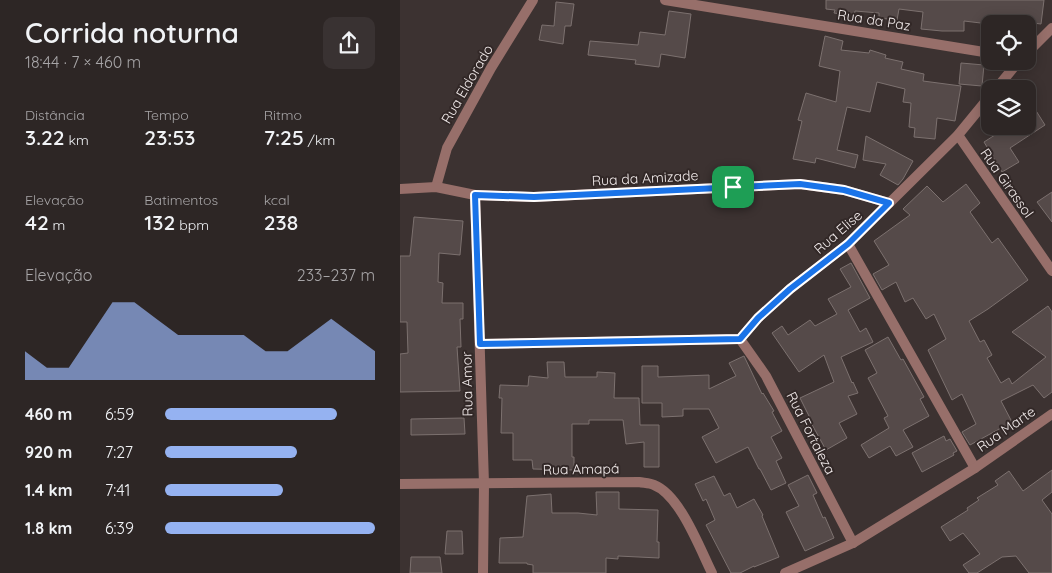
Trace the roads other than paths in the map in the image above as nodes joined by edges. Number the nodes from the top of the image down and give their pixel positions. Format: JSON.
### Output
{"nodes":[{"id":1,"x":532,"y":0,"type":"edge"},
{"id":2,"x":665,"y":0,"type":"edge"},
{"id":3,"x":1052,"y":28,"type":"edge"},
{"id":4,"x":1036,"y":44,"type":"edge"},
{"id":5,"x":981,"y":52,"type":"edge"},
{"id":6,"x":1012,"y":70,"type":"edge"},
{"id":7,"x":1003,"y":80,"type":"edge"},
{"id":8,"x":981,"y":107,"type":"edge"},
{"id":9,"x":958,"y":135,"type":"junction"},
{"id":10,"x":436,"y":187,"type":"junction"},
{"id":11,"x":400,"y":189,"type":"edge"},
{"id":12,"x":475,"y":195,"type":"junction"},
{"id":13,"x":889,"y":203,"type":"junction"},
{"id":14,"x":848,"y":244,"type":"junction"},
{"id":15,"x":1052,"y":270,"type":"edge"},
{"id":16,"x":740,"y":339,"type":"junction"},
{"id":17,"x":480,"y":344,"type":"junction"},
{"id":18,"x":1052,"y":414,"type":"edge"},
{"id":19,"x":975,"y":468,"type":"junction"},
{"id":20,"x":400,"y":484,"type":"edge"},
{"id":21,"x":484,"y":484,"type":"junction"},
{"id":22,"x":852,"y":543,"type":"junction"},
{"id":23,"x":483,"y":573,"type":"edge"},
{"id":24,"x":712,"y":573,"type":"edge"},
{"id":25,"x":786,"y":573,"type":"edge"}],
"edges":[{"from":1,"to":10,"type":"street","name":"Rua Eldorado"},
{"from":2,"to":5,"type":"street","name":"Rua da Paz"},
{"from":3,"to":4,"type":"street"},
{"from":6,"to":7,"type":"street"},
{"from":8,"to":9,"type":"street","name":"Rua Elise"},
{"from":9,"to":13,"type":"street","name":"Rua Elise"},
{"from":9,"to":15,"type":"street","name":"Rua Girassol"},
{"from":10,"to":11,"type":"street","name":"Rua da Amizade"},
{"from":10,"to":12,"type":"street","name":"Rua da Amizade"},
{"from":12,"to":13,"type":"street","name":"Rua da Amizade"},
{"from":12,"to":17,"type":"street","name":"Rua Amor"},
{"from":13,"to":14,"type":"street","name":"Rua Elise"},
{"from":14,"to":16,"type":"street","name":"Rua Elise"},
{"from":14,"to":19,"type":"street"},
{"from":16,"to":17,"type":"street"},
{"from":16,"to":22,"type":"street","name":"Rua Fortaleza"},
{"from":17,"to":21,"type":"street","name":"Rua Amor"},
{"from":18,"to":19,"type":"street","name":"Rua Marte"},
{"from":19,"to":22,"type":"street","name":"Rua Marte"},
{"from":20,"to":21,"type":"street","name":"Rua Amapá"},
{"from":21,"to":23,"type":"street","name":"Rua Amor"},
{"from":21,"to":24,"type":"street","name":"Rua Amapá"},
{"from":22,"to":25,"type":"street","name":"Rua Marte"}]}
